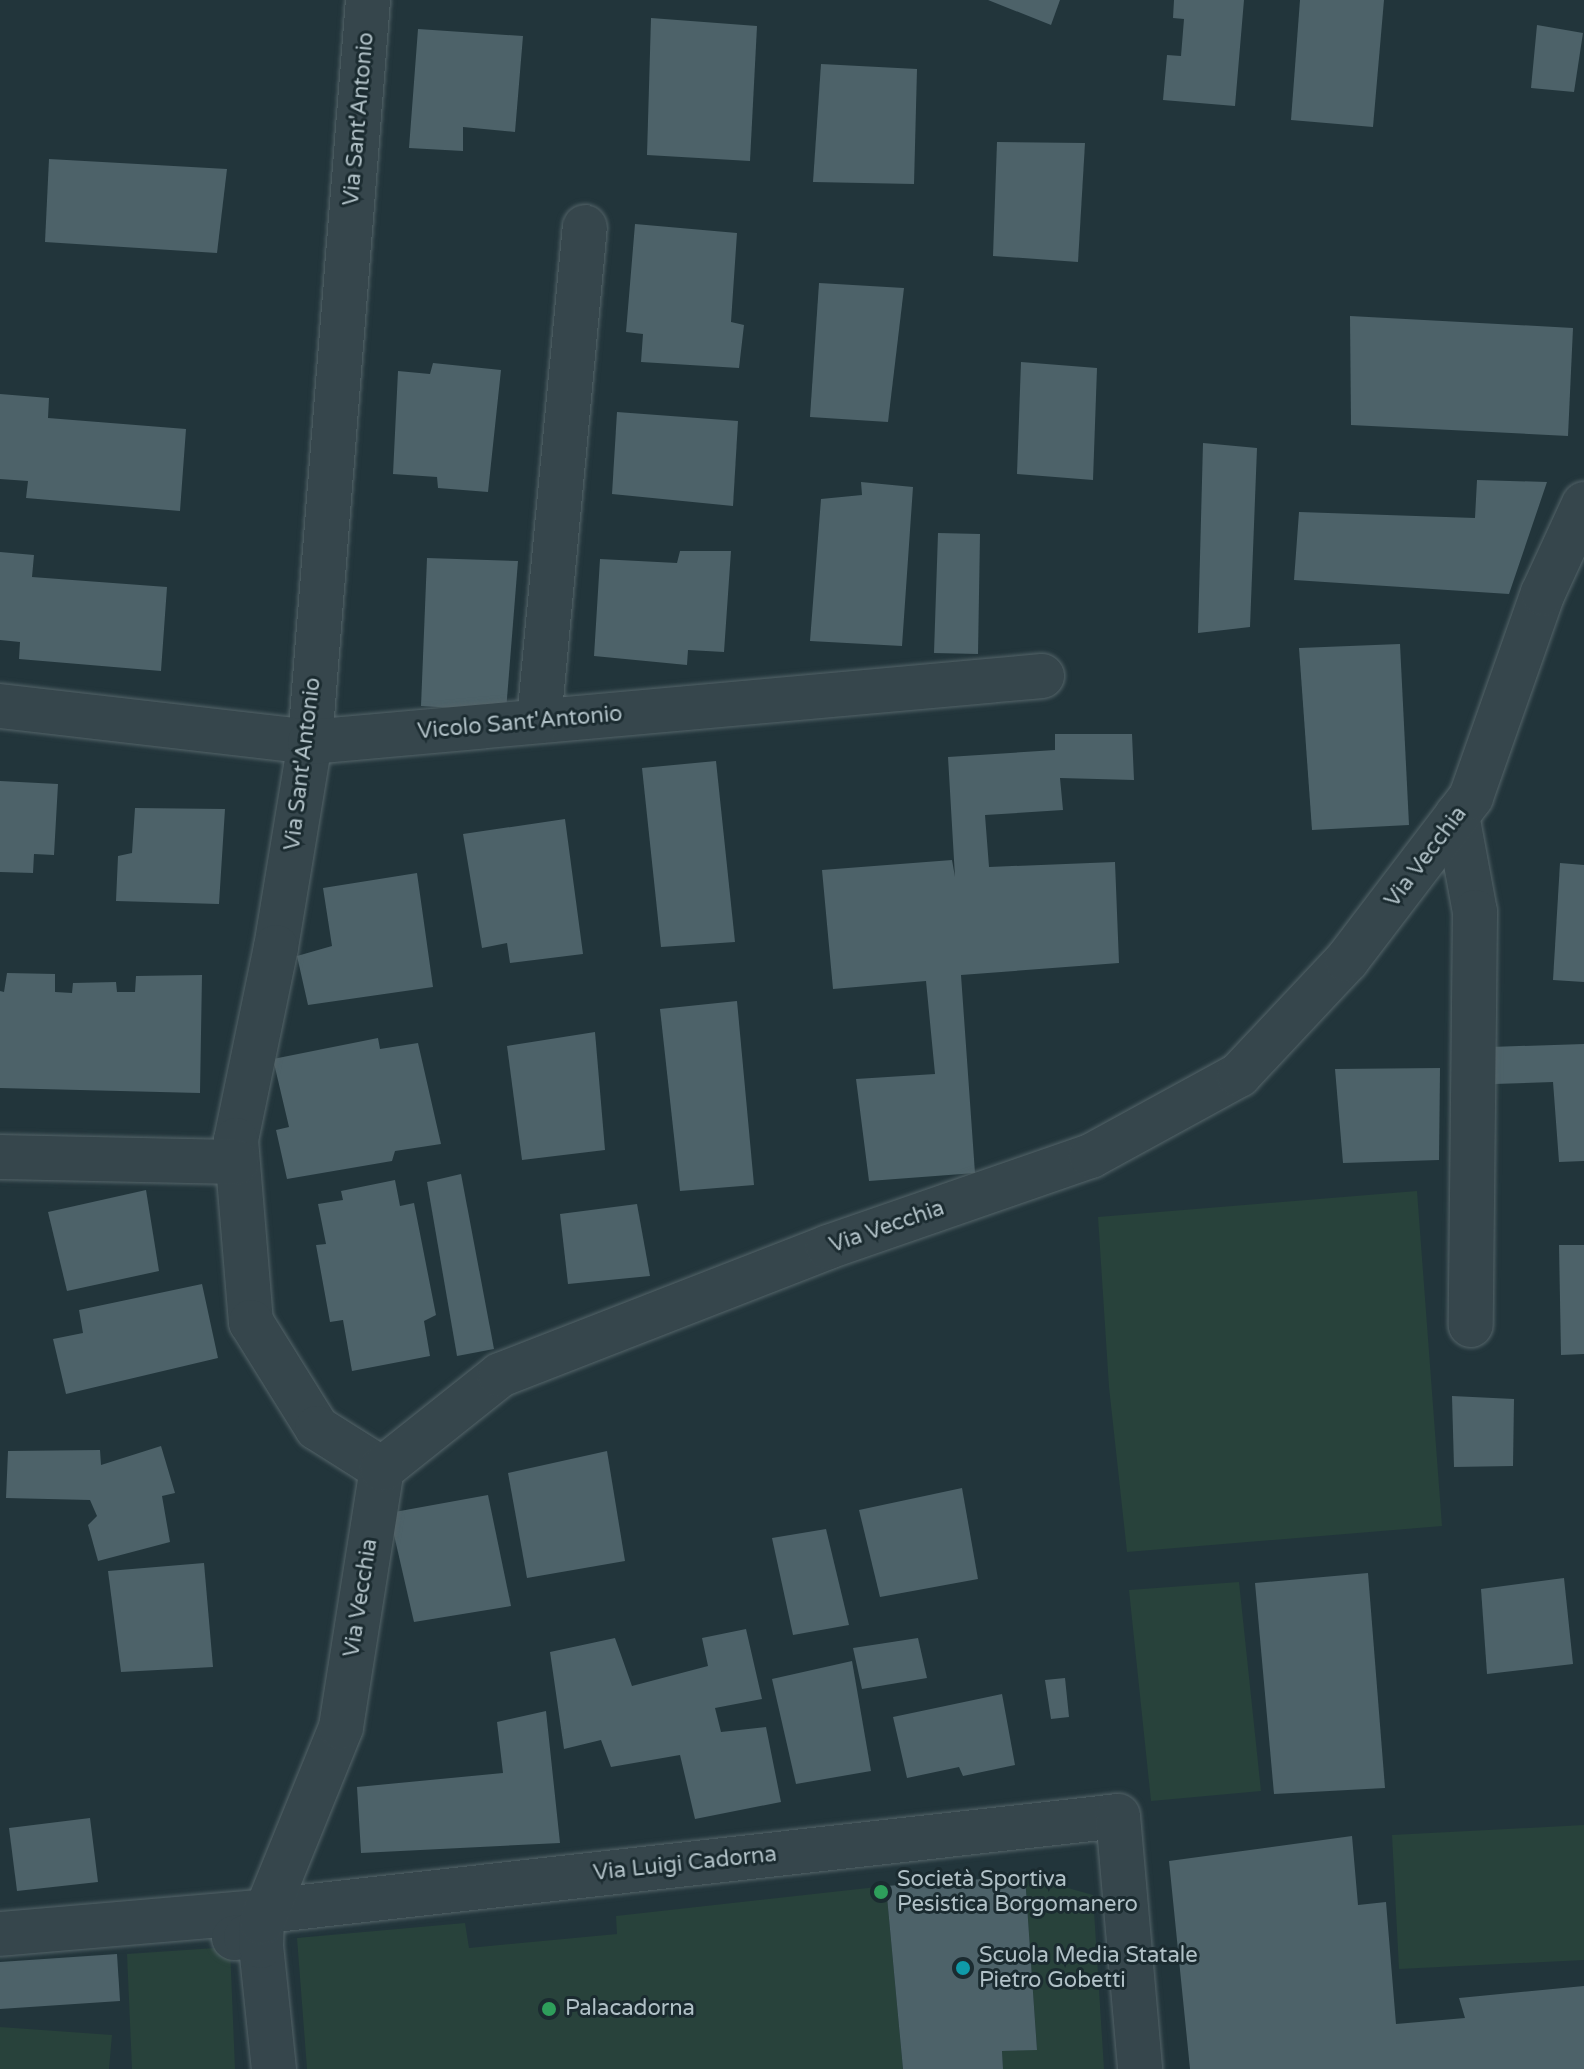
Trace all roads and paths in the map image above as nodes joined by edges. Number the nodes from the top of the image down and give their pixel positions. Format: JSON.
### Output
{"nodes":[{"id":1,"x":368,"y":0,"type":"edge"},
{"id":2,"x":585,"y":227,"type":"dead end"},
{"id":3,"x":1584,"y":504,"type":"edge"},
{"id":4,"x":1042,"y":676,"type":"dead end"},
{"id":5,"x":0,"y":706,"type":"edge"},
{"id":6,"x":539,"y":721,"type":"junction"},
{"id":7,"x":310,"y":742,"type":"junction"},
{"id":8,"x":1457,"y":815,"type":"junction"},
{"id":9,"x":0,"y":1157,"type":"edge"},
{"id":10,"x":237,"y":1162,"type":"junction"},
{"id":11,"x":1471,"y":1325,"type":"dead end"},
{"id":12,"x":382,"y":1469,"type":"junction"},
{"id":13,"x":264,"y":1928,"type":"junction"},
{"id":14,"x":0,"y":1934,"type":"edge"},
{"id":15,"x":274,"y":2069,"type":"edge"},
{"id":16,"x":1140,"y":2069,"type":"edge"}],
"edges":[{"from":1,"to":7,"type":"street","name":"Via Sant'Antonio"},
{"from":2,"to":6,"type":"street"},
{"from":3,"to":8,"type":"street","name":"Via Vecchia"},
{"from":4,"to":6,"type":"street","name":"Vicolo Sant'Antonio"},
{"from":5,"to":7,"type":"street","name":"Vicolo Sant'Antonio"},
{"from":6,"to":7,"type":"street","name":"Vicolo Sant'Antonio"},
{"from":7,"to":10,"type":"street","name":"Via Sant'Antonio"},
{"from":8,"to":11,"type":"street"},
{"from":8,"to":12,"type":"street","name":"Via Vecchia"},
{"from":9,"to":10,"type":"street"},
{"from":10,"to":12,"type":"street","name":"Via Sant'Antonio"},
{"from":12,"to":13,"type":"street","name":"Via Vecchia"},
{"from":13,"to":14,"type":"street"},
{"from":13,"to":15,"type":"street","name":"Via Vecchia"},
{"from":13,"to":16,"type":"street","name":"Via Luigi Cadorna"}]}
